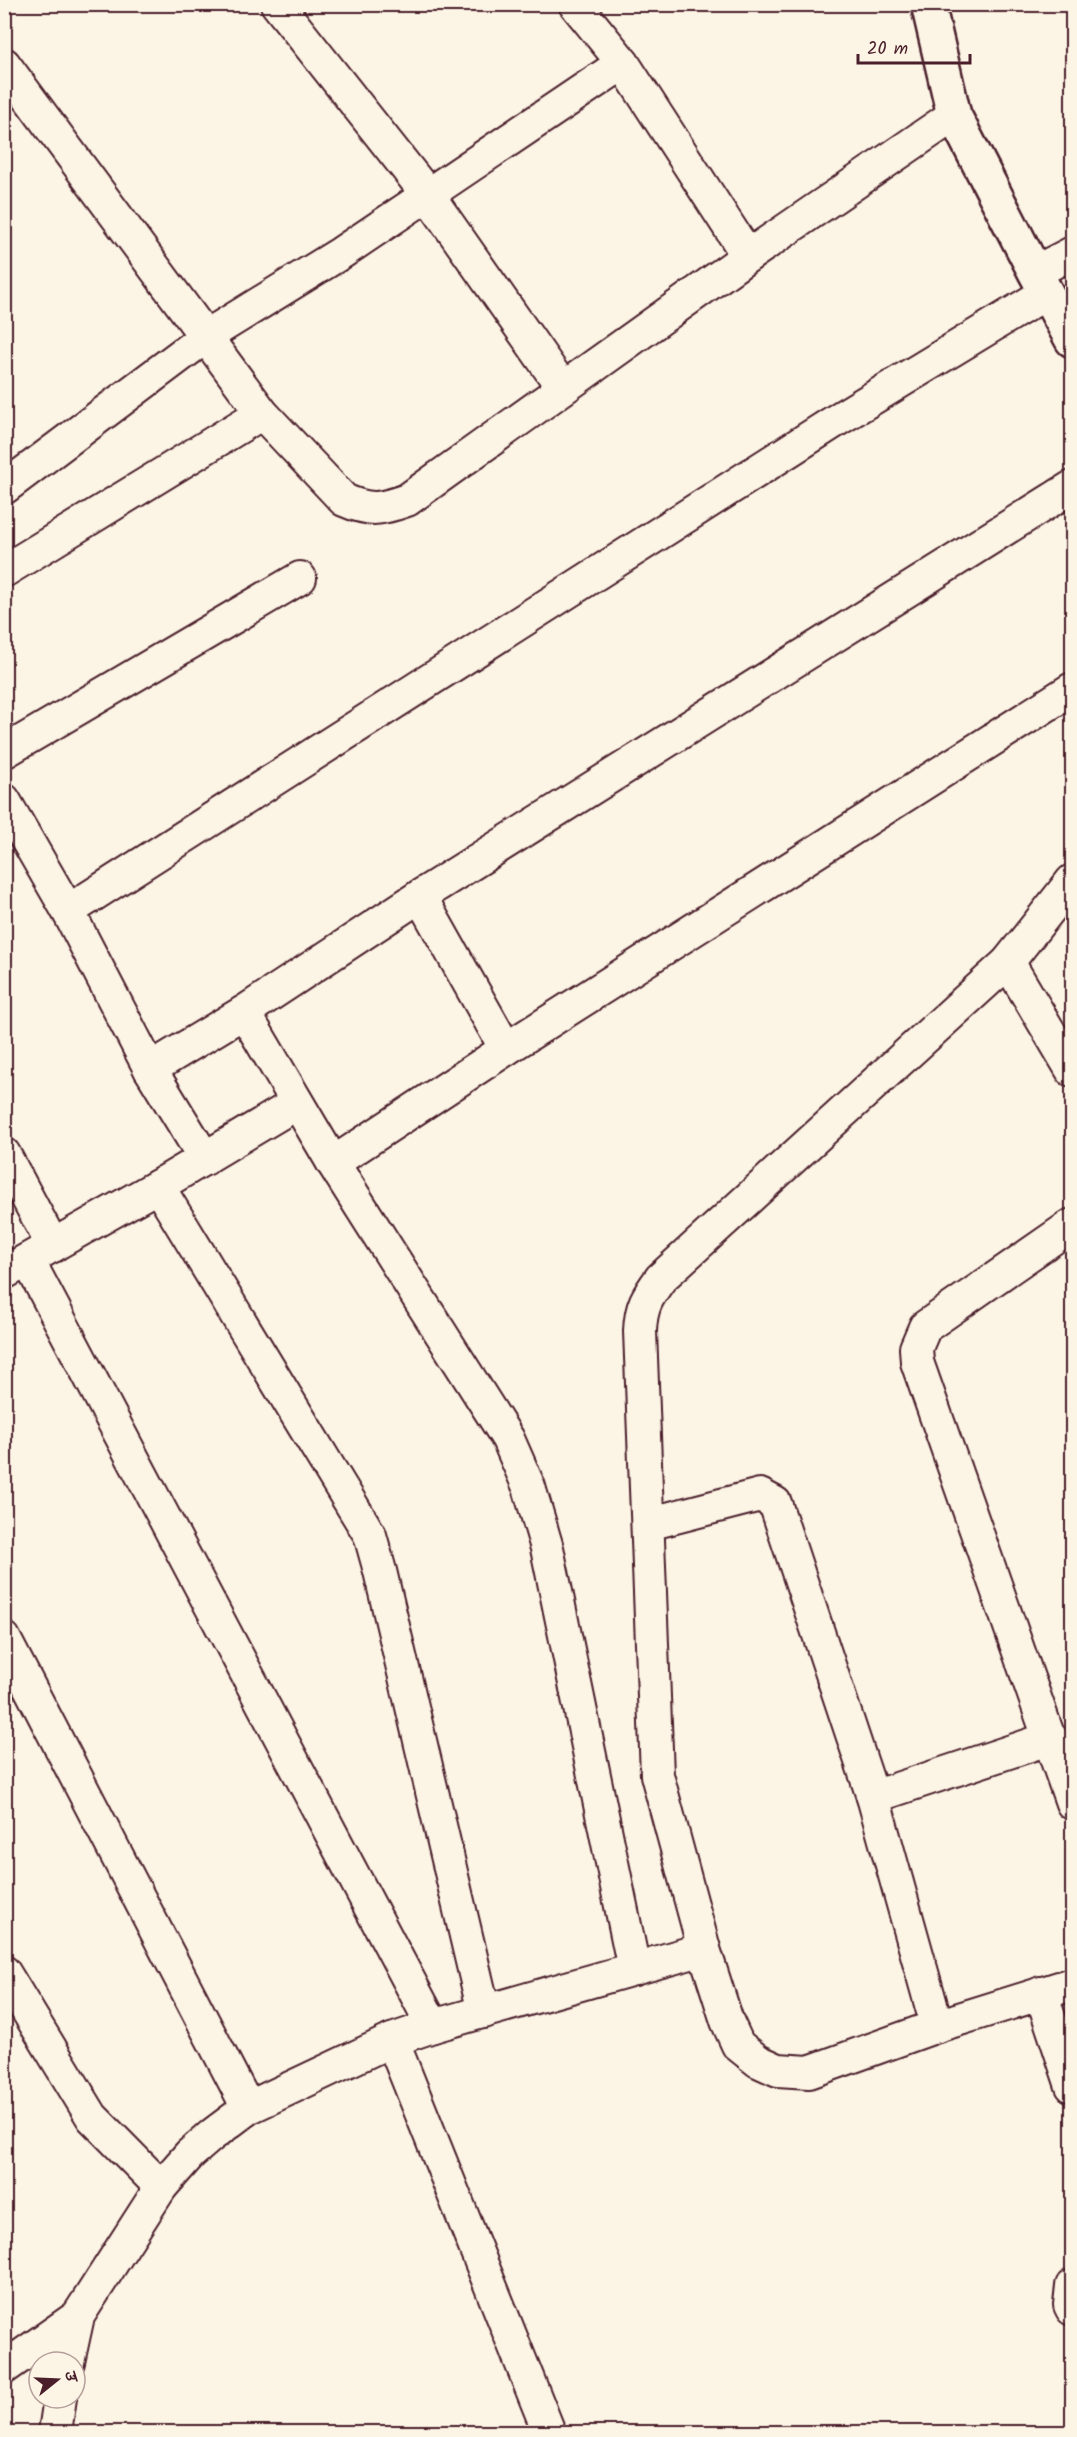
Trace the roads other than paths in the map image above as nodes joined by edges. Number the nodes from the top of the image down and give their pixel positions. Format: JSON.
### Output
{"nodes":[{"id":1,"x":277,"y":4,"type":"edge"},
{"id":2,"x":576,"y":4,"type":"edge"},
{"id":3,"x":928,"y":4,"type":"edge"},
{"id":4,"x":623,"y":63,"type":"junction"},
{"id":5,"x":4,"y":64,"type":"edge"},
{"id":6,"x":954,"y":115,"type":"junction"},
{"id":7,"x":428,"y":195,"type":"junction"},
{"id":8,"x":1072,"y":253,"type":"edge"},
{"id":9,"x":748,"y":256,"type":"junction"},
{"id":10,"x":1040,"y":283,"type":"junction"},
{"id":11,"x":205,"y":337,"type":"junction"},
{"id":12,"x":1072,"y":340,"type":"edge"},
{"id":13,"x":563,"y":388,"type":"junction"},
{"id":14,"x":262,"y":413,"type":"junction"},
{"id":15,"x":1072,"y":487,"type":"edge"},
{"id":16,"x":4,"y":488,"type":"edge"},
{"id":17,"x":4,"y":571,"type":"edge"},
{"id":18,"x":300,"y":578,"type":"dead end"},
{"id":19,"x":1072,"y":690,"type":"edge"},
{"id":20,"x":4,"y":752,"type":"edge"},
{"id":21,"x":4,"y":800,"type":"edge"},
{"id":22,"x":1072,"y":881,"type":"edge"},
{"id":23,"x":420,"y":896,"type":"junction"},
{"id":24,"x":68,"y":911,"type":"junction"},
{"id":25,"x":1008,"y":962,"type":"junction"},
{"id":26,"x":244,"y":1012,"type":"junction"},
{"id":27,"x":506,"y":1049,"type":"junction"},
{"id":28,"x":150,"y":1069,"type":"junction"},
{"id":29,"x":1072,"y":1070,"type":"edge"},
{"id":30,"x":297,"y":1103,"type":"junction"},
{"id":31,"x":4,"y":1154,"type":"edge"},
{"id":32,"x":205,"y":1159,"type":"junction"},
{"id":33,"x":333,"y":1163,"type":"junction"},
{"id":34,"x":158,"y":1186,"type":"junction"},
{"id":35,"x":1072,"y":1225,"type":"edge"},
{"id":36,"x":29,"y":1260,"type":"edge"},
{"id":37,"x":648,"y":1524,"type":"junction"},
{"id":38,"x":4,"y":1638,"type":"edge"},
{"id":39,"x":1051,"y":1738,"type":"junction"},
{"id":40,"x":873,"y":1797,"type":"junction"},
{"id":41,"x":1072,"y":1803,"type":"edge"},
{"id":42,"x":704,"y":1949,"type":"junction"},
{"id":43,"x":634,"y":1969,"type":"junction"},
{"id":44,"x":4,"y":1972,"type":"edge"},
{"id":45,"x":1072,"y":1984,"type":"edge"},
{"id":46,"x":1041,"y":1993,"type":"junction"},
{"id":47,"x":484,"y":2012,"type":"junction"},
{"id":48,"x":434,"y":2026,"type":"junction"},
{"id":49,"x":937,"y":2026,"type":"junction"},
{"id":50,"x":392,"y":2040,"type":"junction"},
{"id":51,"x":1072,"y":2086,"type":"edge"},
{"id":52,"x":248,"y":2108,"type":"junction"},
{"id":53,"x":161,"y":2187,"type":"junction"},
{"id":54,"x":1072,"y":2286,"type":"edge"},
{"id":55,"x":1072,"y":2309,"type":"edge"},
{"id":56,"x":78,"y":2316,"type":"junction"},
{"id":57,"x":71,"y":2350,"type":"edge"},
{"id":58,"x":4,"y":2368,"type":"edge"},
{"id":59,"x":58,"y":2410,"type":"edge"},
{"id":60,"x":55,"y":2433,"type":"edge"},
{"id":61,"x":549,"y":2433,"type":"edge"}],
"edges":[{"from":1,"to":7,"type":"street"},
{"from":2,"to":4,"type":"street"},
{"from":3,"to":6,"type":"street"},
{"from":4,"to":7,"type":"street"},
{"from":4,"to":9,"type":"street"},
{"from":5,"to":11,"type":"street"},
{"from":6,"to":9,"type":"street"},
{"from":6,"to":10,"type":"street"},
{"from":7,"to":11,"type":"street"},
{"from":7,"to":13,"type":"street"},
{"from":8,"to":10,"type":"street"},
{"from":9,"to":13,"type":"street"},
{"from":10,"to":12,"type":"street"},
{"from":10,"to":24,"type":"street"},
{"from":11,"to":14,"type":"street"},
{"from":11,"to":16,"type":"street"},
{"from":13,"to":14,"type":"street"},
{"from":14,"to":17,"type":"street"},
{"from":15,"to":23,"type":"street"},
{"from":18,"to":20,"type":"street"},
{"from":19,"to":27,"type":"street"},
{"from":21,"to":24,"type":"street"},
{"from":22,"to":25,"type":"street"},
{"from":23,"to":26,"type":"street"},
{"from":23,"to":27,"type":"street"},
{"from":24,"to":28,"type":"street"},
{"from":25,"to":29,"type":"street"},
{"from":25,"to":37,"type":"street"},
{"from":26,"to":28,"type":"street"},
{"from":26,"to":30,"type":"street"},
{"from":27,"to":33,"type":"street"},
{"from":28,"to":32,"type":"street"},
{"from":30,"to":32,"type":"street"},
{"from":30,"to":33,"type":"street"},
{"from":31,"to":36,"type":"street"},
{"from":32,"to":34,"type":"street"},
{"from":33,"to":43,"type":"street"},
{"from":34,"to":36,"type":"street"},
{"from":34,"to":47,"type":"street"},
{"from":35,"to":39,"type":"street"},
{"from":36,"to":48,"type":"street"},
{"from":37,"to":40,"type":"street"},
{"from":37,"to":42,"type":"street"},
{"from":38,"to":52,"type":"street"},
{"from":39,"to":40,"type":"street"},
{"from":39,"to":41,"type":"street"},
{"from":40,"to":49,"type":"street"},
{"from":42,"to":43,"type":"street"},
{"from":42,"to":49,"type":"street"},
{"from":43,"to":47,"type":"street"},
{"from":44,"to":53,"type":"street"},
{"from":45,"to":46,"type":"street"},
{"from":46,"to":49,"type":"street"},
{"from":46,"to":51,"type":"street"},
{"from":47,"to":48,"type":"street"},
{"from":48,"to":50,"type":"street"},
{"from":50,"to":52,"type":"street"},
{"from":50,"to":61,"type":"street"},
{"from":52,"to":53,"type":"street"},
{"from":53,"to":56,"type":"street"},
{"from":54,"to":55,"type":"street"},
{"from":56,"to":57,"type":"street"},
{"from":56,"to":58,"type":"street"},
{"from":59,"to":60,"type":"street"}]}
